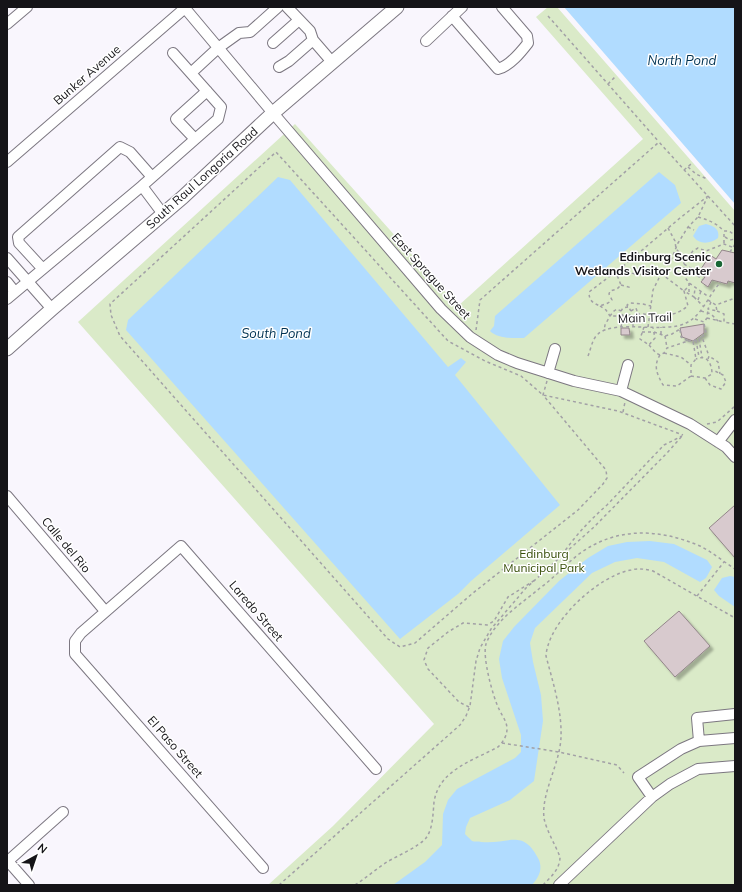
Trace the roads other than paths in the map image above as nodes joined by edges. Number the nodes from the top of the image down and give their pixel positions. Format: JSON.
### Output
{"nodes":[{"id":1,"x":27,"y":7,"type":"edge"},
{"id":2,"x":278,"y":7,"type":"edge"},
{"id":3,"x":287,"y":7,"type":"edge"},
{"id":4,"x":397,"y":7,"type":"edge"},
{"id":5,"x":462,"y":7,"type":"edge"},
{"id":6,"x":502,"y":7,"type":"edge"},
{"id":7,"x":184,"y":8,"type":"edge"},
{"id":8,"x":452,"y":16,"type":"junction"},
{"id":9,"x":299,"y":20,"type":"junction"},
{"id":10,"x":7,"y":24,"type":"edge"},
{"id":11,"x":313,"y":40,"type":"junction"},
{"id":12,"x":426,"y":41,"type":"dead end"},
{"id":13,"x":273,"y":44,"type":"dead end"},
{"id":14,"x":218,"y":48,"type":"junction"},
{"id":15,"x":173,"y":53,"type":"dead end"},
{"id":16,"x":332,"y":62,"type":"junction"},
{"id":17,"x":279,"y":67,"type":"dead end"},
{"id":18,"x":191,"y":73,"type":"junction"},
{"id":19,"x":207,"y":91,"type":"junction"},
{"id":20,"x":273,"y":114,"type":"junction"},
{"id":21,"x":195,"y":139,"type":"junction"},
{"id":22,"x":7,"y":162,"type":"edge"},
{"id":23,"x":152,"y":177,"type":"junction"},
{"id":24,"x":142,"y":186,"type":"junction"},
{"id":25,"x":163,"y":214,"type":"junction"},
{"id":26,"x":7,"y":258,"type":"edge"},
{"id":27,"x":42,"y":268,"type":"junction"},
{"id":28,"x":28,"y":281,"type":"junction"},
{"id":29,"x":7,"y":282,"type":"edge"},
{"id":30,"x":11,"y":295,"type":"edge"},
{"id":31,"x":52,"y":309,"type":"junction"},
{"id":32,"x":7,"y":349,"type":"edge"},
{"id":33,"x":555,"y":349,"type":"dead end"},
{"id":34,"x":628,"y":365,"type":"dead end"},
{"id":35,"x":548,"y":377,"type":"junction"},
{"id":36,"x":621,"y":391,"type":"junction"},
{"id":37,"x":735,"y":420,"type":"edge"},
{"id":38,"x":718,"y":442,"type":"junction"},
{"id":39,"x":735,"y":457,"type":"edge"},
{"id":40,"x":7,"y":496,"type":"edge"},
{"id":41,"x":105,"y":611,"type":"junction"},
{"id":42,"x":735,"y":714,"type":"edge"},
{"id":43,"x":735,"y":738,"type":"edge"},
{"id":44,"x":699,"y":741,"type":"junction"},
{"id":45,"x":735,"y":766,"type":"edge"},
{"id":46,"x":376,"y":769,"type":"dead end"},
{"id":47,"x":652,"y":797,"type":"junction"},
{"id":48,"x":63,"y":812,"type":"dead end"},
{"id":49,"x":7,"y":861,"type":"edge"},
{"id":50,"x":263,"y":868,"type":"dead end"},
{"id":51,"x":29,"y":885,"type":"edge"},
{"id":52,"x":559,"y":885,"type":"edge"}],
"edges":[{"from":1,"to":10,"type":"street"},
{"from":2,"to":14,"type":"street"},
{"from":3,"to":9,"type":"street"},
{"from":4,"to":16,"type":"main road","name":"South Raul Longoria Road"},
{"from":5,"to":8,"type":"street"},
{"from":6,"to":8,"type":"street"},
{"from":7,"to":14,"type":"street","name":"East Sprague Street"},
{"from":7,"to":22,"type":"street","name":"Bunker Avenue"},
{"from":8,"to":12,"type":"street"},
{"from":9,"to":11,"type":"street"},
{"from":9,"to":13,"type":"street"},
{"from":11,"to":16,"type":"street"},
{"from":11,"to":17,"type":"street"},
{"from":14,"to":18,"type":"street"},
{"from":14,"to":20,"type":"street","name":"East Sprague Street"},
{"from":15,"to":18,"type":"street"},
{"from":16,"to":20,"type":"main road","name":"South Raul Longoria Road"},
{"from":18,"to":19,"type":"street"},
{"from":19,"to":21,"type":"street"},
{"from":19,"to":21,"type":"street"},
{"from":20,"to":25,"type":"main road","name":"South Raul Longoria Road"},
{"from":20,"to":35,"type":"street","name":"East Sprague Street"},
{"from":21,"to":23,"type":"street"},
{"from":23,"to":24,"type":"street"},
{"from":23,"to":27,"type":"street"},
{"from":24,"to":25,"type":"street"},
{"from":24,"to":27,"type":"street"},
{"from":25,"to":31,"type":"main road","name":"South Raul Longoria Road"},
{"from":26,"to":28,"type":"street"},
{"from":27,"to":28,"type":"street"},
{"from":28,"to":30,"type":"street"},
{"from":28,"to":31,"type":"street"},
{"from":29,"to":30,"type":"street"},
{"from":31,"to":32,"type":"main road","name":"South Raul Longoria Road"},
{"from":33,"to":35,"type":"street"},
{"from":34,"to":36,"type":"street"},
{"from":35,"to":36,"type":"street","name":"East Sprague Street"},
{"from":36,"to":38,"type":"street","name":"East Sprague Street"},
{"from":37,"to":38,"type":"street"},
{"from":38,"to":39,"type":"street","name":"East Sprague Street"},
{"from":40,"to":41,"type":"street","name":"Calle del Rio"},
{"from":41,"to":46,"type":"street","name":"Laredo Street"},
{"from":41,"to":50,"type":"street","name":"El Paso Street"},
{"from":42,"to":44,"type":"street"},
{"from":43,"to":44,"type":"street"},
{"from":44,"to":47,"type":"street"},
{"from":45,"to":47,"type":"street"},
{"from":47,"to":52,"type":"street"},
{"from":48,"to":49,"type":"street"},
{"from":49,"to":51,"type":"street"}]}
